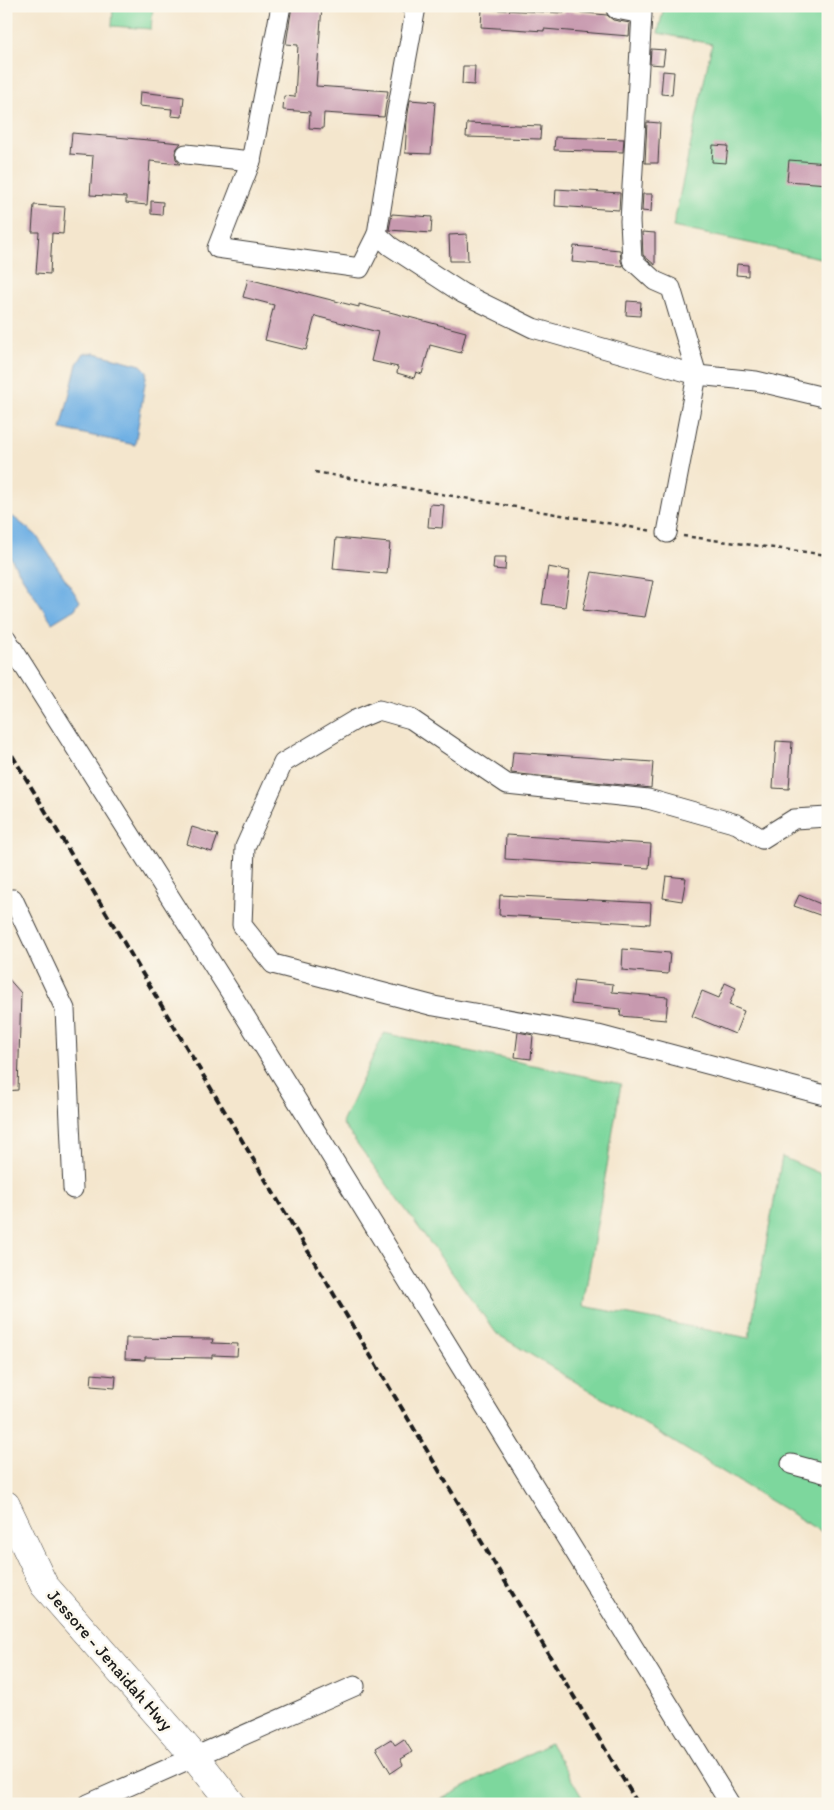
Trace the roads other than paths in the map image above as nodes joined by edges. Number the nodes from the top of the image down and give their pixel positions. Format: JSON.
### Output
{"nodes":[{"id":1,"x":281,"y":6,"type":"edge"},
{"id":2,"x":410,"y":6,"type":"edge"},
{"id":3,"x":416,"y":6,"type":"edge"},
{"id":4,"x":616,"y":6,"type":"edge"},
{"id":5,"x":186,"y":154,"type":"dead end"},
{"id":6,"x":251,"y":161,"type":"junction"},
{"id":7,"x":377,"y":234,"type":"junction"},
{"id":8,"x":697,"y":375,"type":"junction"},
{"id":9,"x":828,"y":398,"type":"edge"},
{"id":10,"x":667,"y":533,"type":"road end"},
{"id":11,"x":6,"y":638,"type":"edge"},
{"id":12,"x":828,"y":817,"type":"edge"},
{"id":13,"x":6,"y":900,"type":"edge"},
{"id":14,"x":828,"y":1096,"type":"edge"},
{"id":15,"x":72,"y":1189,"type":"dead end"},
{"id":16,"x":791,"y":1464,"type":"dead end"},
{"id":17,"x":828,"y":1474,"type":"edge"},
{"id":18,"x":6,"y":1505,"type":"edge"},
{"id":19,"x":356,"y":1686,"type":"dead end"},
{"id":20,"x":195,"y":1757,"type":"junction"},
{"id":21,"x":88,"y":1804,"type":"edge"},
{"id":22,"x":232,"y":1804,"type":"edge"},
{"id":23,"x":730,"y":1804,"type":"edge"}],
"edges":[{"from":1,"to":6,"type":"street"},
{"from":2,"to":3,"type":"street"},
{"from":3,"to":7,"type":"street"},
{"from":4,"to":8,"type":"street"},
{"from":5,"to":6,"type":"street"},
{"from":6,"to":7,"type":"street"},
{"from":7,"to":8,"type":"street"},
{"from":8,"to":9,"type":"street"},
{"from":8,"to":10,"type":"street"},
{"from":11,"to":23,"type":"street"},
{"from":12,"to":14,"type":"street"},
{"from":13,"to":15,"type":"street"},
{"from":16,"to":17,"type":"street"},
{"from":18,"to":20,"type":"highway","name":"Jessore - Jenaidah Hwy"},
{"from":19,"to":20,"type":"street"},
{"from":20,"to":21,"type":"street"},
{"from":20,"to":22,"type":"highway","name":"Jessore - Jenaidah Hwy"}]}
